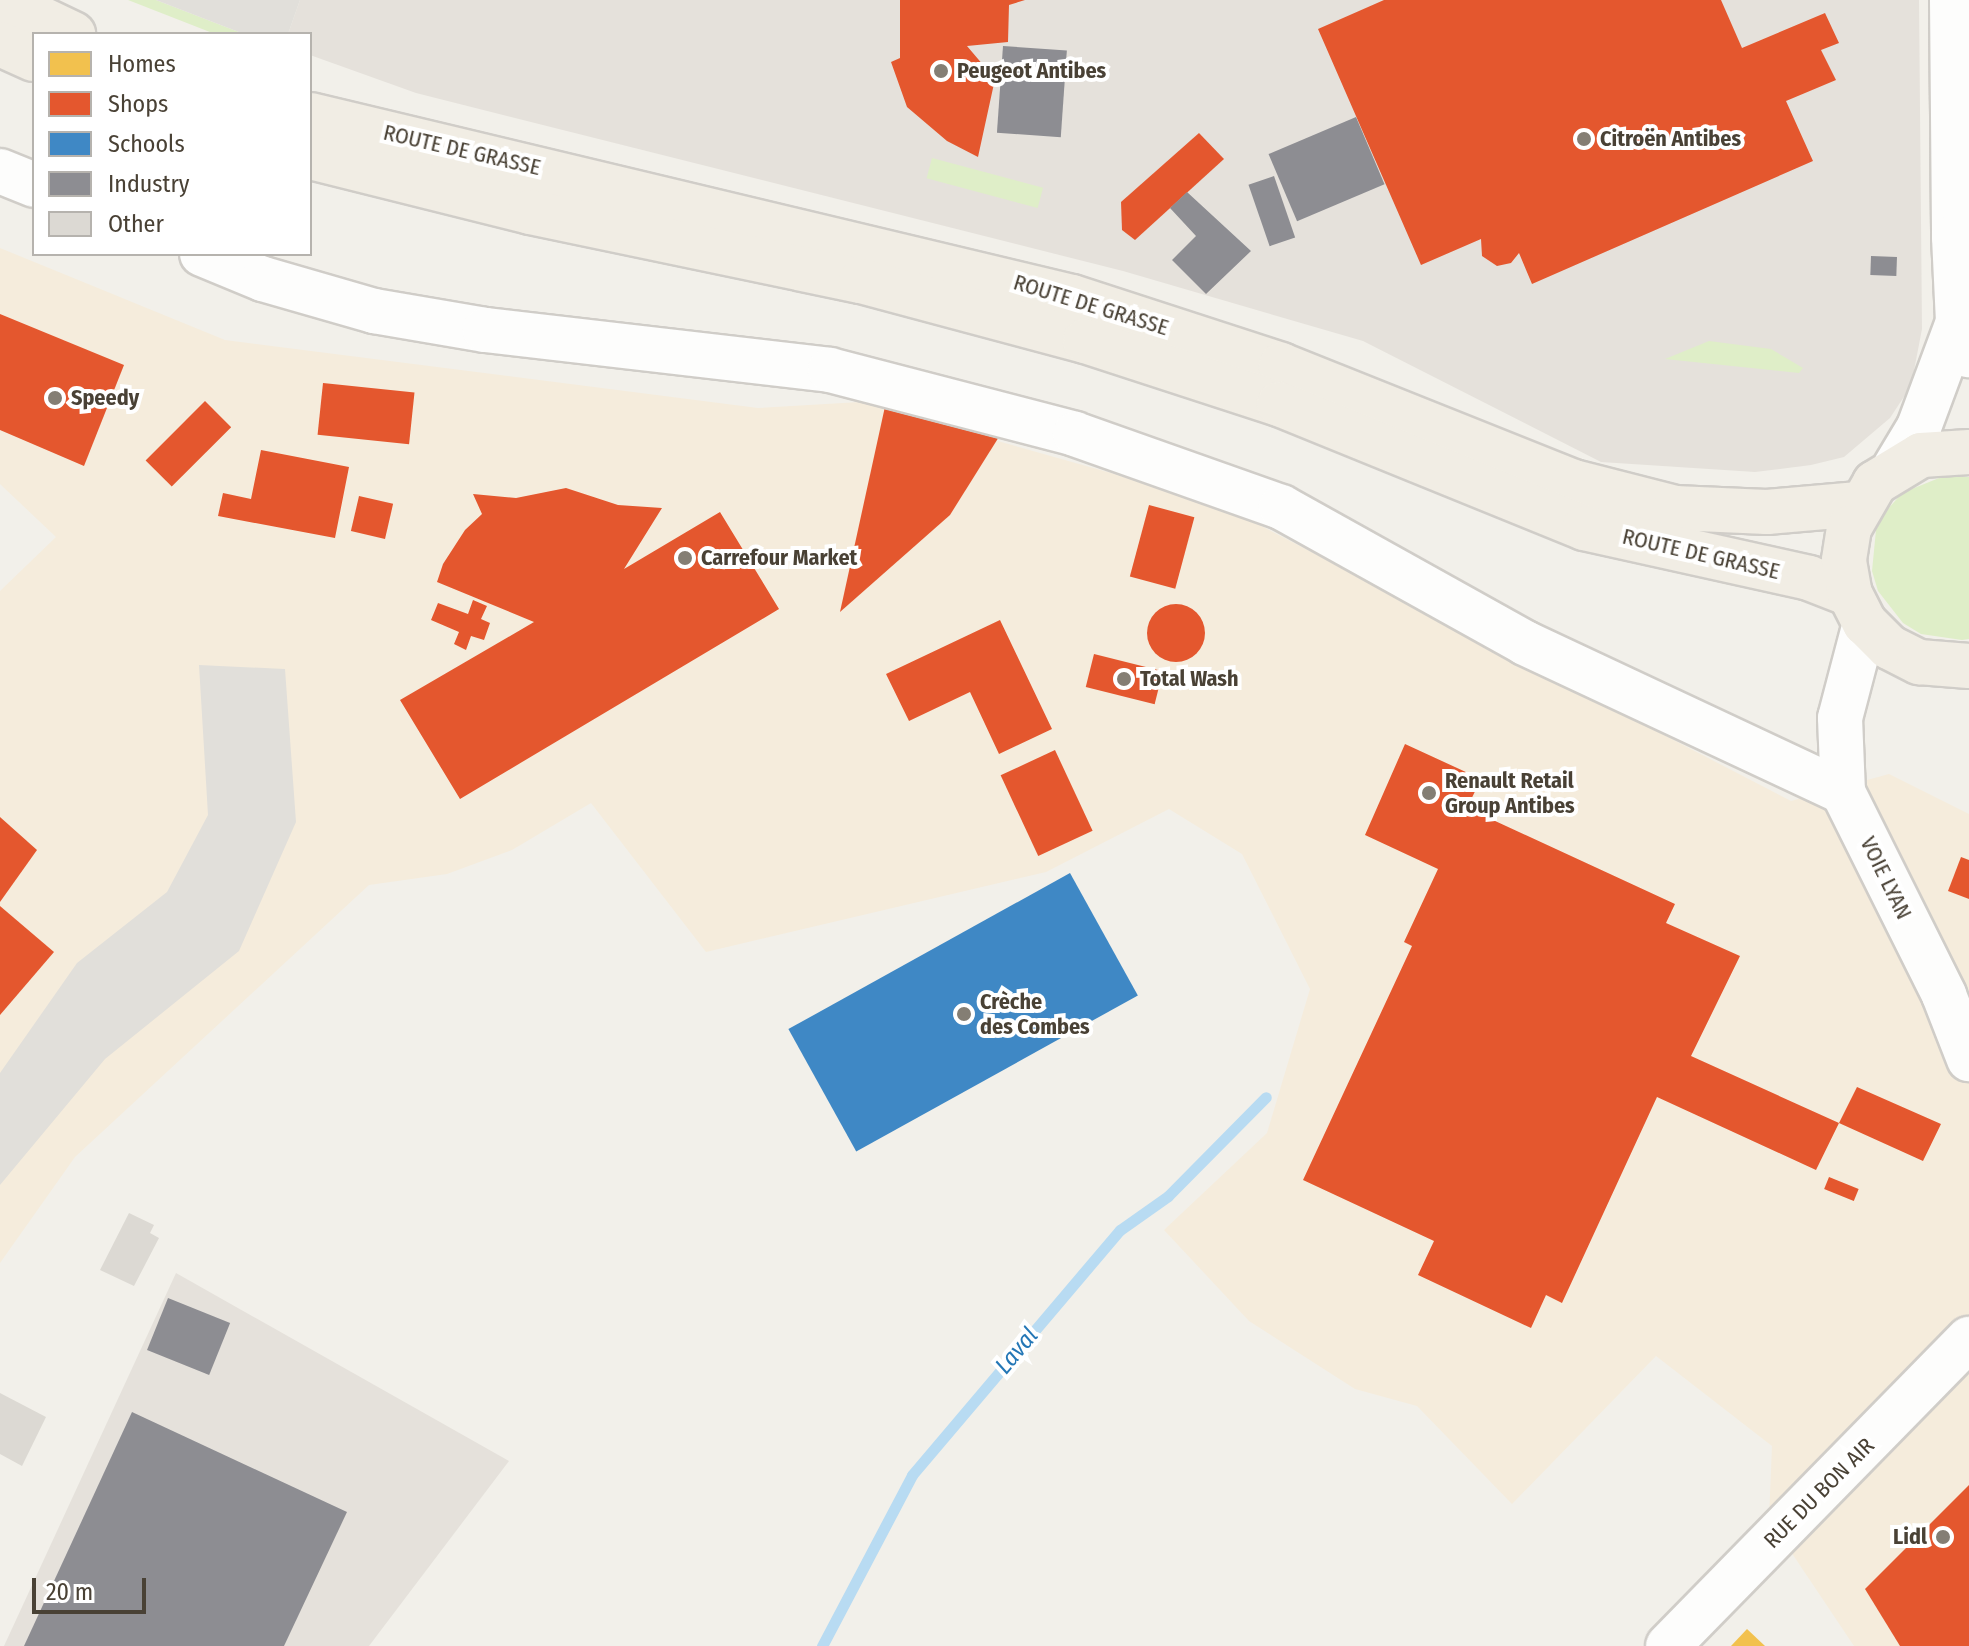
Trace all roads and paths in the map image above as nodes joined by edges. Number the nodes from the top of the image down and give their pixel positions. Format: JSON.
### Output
{"nodes":[{"id":1,"x":2,"y":0,"type":"edge"},
{"id":2,"x":1952,"y":0,"type":"edge"},
{"id":3,"x":69,"y":32,"type":"edge"},
{"id":4,"x":0,"y":44,"type":"edge"},
{"id":5,"x":32,"y":58,"type":"edge"},
{"id":6,"x":312,"y":115,"type":"edge"},
{"id":7,"x":312,"y":158,"type":"edge"},
{"id":8,"x":0,"y":171,"type":"edge"},
{"id":9,"x":32,"y":184,"type":"edge"},
{"id":10,"x":207,"y":256,"type":"edge"},
{"id":11,"x":1964,"y":338,"type":"edge"},
{"id":12,"x":1969,"y":452,"type":"edge"},
{"id":13,"x":1895,"y":467,"type":"junction"},
{"id":14,"x":1859,"y":504,"type":"junction"},
{"id":15,"x":1858,"y":608,"type":"junction"},
{"id":16,"x":1919,"y":662,"type":"junction"},
{"id":17,"x":1969,"y":666,"type":"edge"},
{"id":18,"x":1847,"y":690,"type":"junction"},
{"id":19,"x":1843,"y":792,"type":"junction"},
{"id":20,"x":1969,"y":1059,"type":"edge"},
{"id":21,"x":1969,"y":1339,"type":"edge"},
{"id":22,"x":1668,"y":1646,"type":"edge"}],
"edges":[{"from":1,"to":3,"type":"main road"},
{"from":2,"to":11,"type":"street"},
{"from":4,"to":5,"type":"main road"},
{"from":6,"to":14,"type":"main road","name":"ROUTE DE GRASSE"},
{"from":7,"to":15,"type":"main road","name":"ROUTE DE GRASSE"},
{"from":8,"to":9,"type":"street"},
{"from":10,"to":19,"type":"street"},
{"from":11,"to":13,"type":"street"},
{"from":12,"to":13,"type":"main road"},
{"from":13,"to":14,"type":"main road"},
{"from":14,"to":15,"type":"main road"},
{"from":15,"to":16,"type":"main road"},
{"from":15,"to":18,"type":"street","name":"VOIE LYAN"},
{"from":16,"to":17,"type":"main road"},
{"from":16,"to":18,"type":"street"},
{"from":18,"to":19,"type":"street","name":"VOIE LYAN"},
{"from":19,"to":20,"type":"street","name":"VOIE LYAN"},
{"from":21,"to":22,"type":"street","name":"RUE DU BON AIR"}]}
